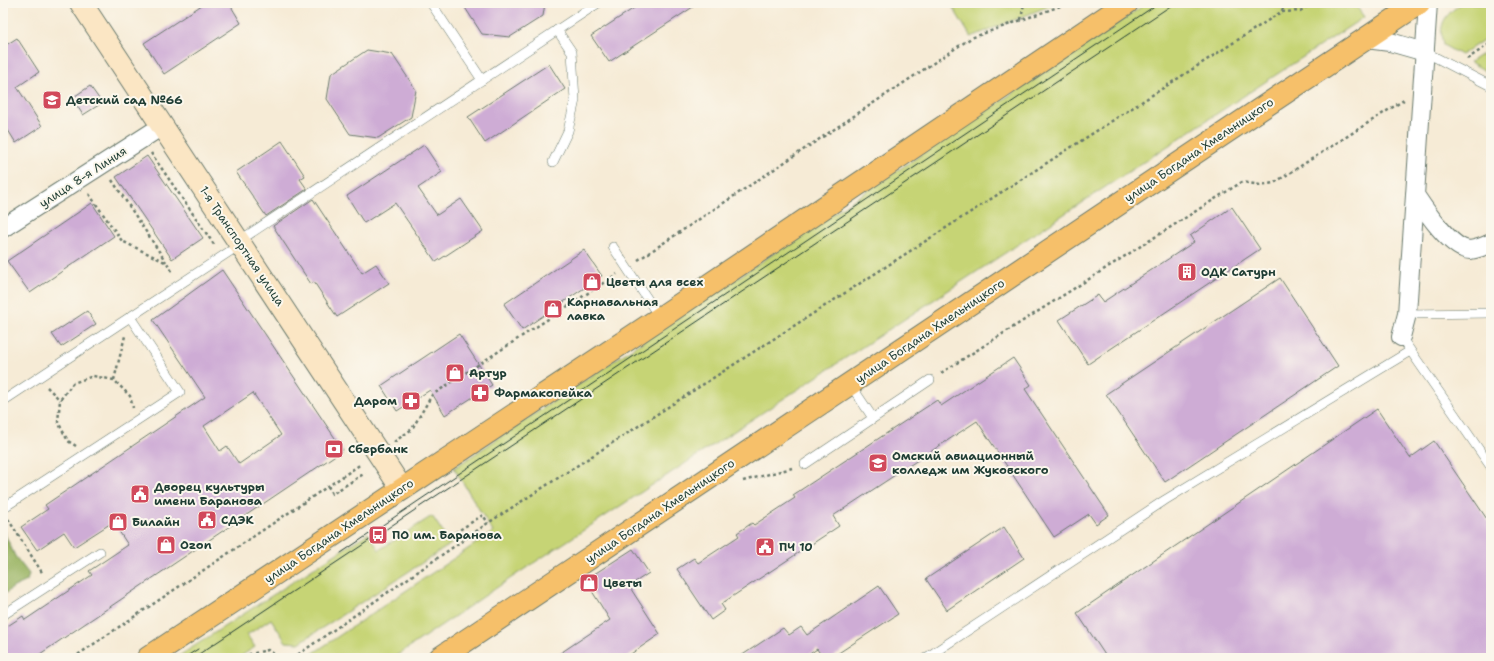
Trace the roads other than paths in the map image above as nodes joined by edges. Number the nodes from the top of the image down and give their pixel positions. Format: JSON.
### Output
{"nodes":[{"id":1,"x":81,"y":3,"type":"edge"},
{"id":2,"x":431,"y":3,"type":"edge"},
{"id":3,"x":579,"y":3,"type":"edge"},
{"id":4,"x":598,"y":3,"type":"edge"},
{"id":5,"x":1127,"y":3,"type":"edge"},
{"id":6,"x":1416,"y":4,"type":"edge"},
{"id":7,"x":585,"y":12,"type":"junction"},
{"id":8,"x":558,"y":30,"type":"junction"},
{"id":9,"x":1366,"y":39,"type":"junction"},
{"id":10,"x":1425,"y":52,"type":"junction"},
{"id":11,"x":482,"y":80,"type":"junction"},
{"id":12,"x":1491,"y":86,"type":"edge"},
{"id":13,"x":162,"y":126,"type":"junction"},
{"id":14,"x":553,"y":162,"type":"dead end"},
{"id":15,"x":1415,"y":195,"type":"junction"},
{"id":16,"x":3,"y":228,"type":"edge"},
{"id":17,"x":240,"y":243,"type":"junction"},
{"id":18,"x":1491,"y":243,"type":"edge"},
{"id":19,"x":613,"y":247,"type":"dead end"},
{"id":20,"x":1491,"y":313,"type":"edge"},
{"id":21,"x":1407,"y":314,"type":"junction"},
{"id":22,"x":130,"y":317,"type":"junction"},
{"id":23,"x":660,"y":318,"type":"junction"},
{"id":24,"x":1405,"y":344,"type":"junction"},
{"id":25,"x":930,"y":380,"type":"road end"},
{"id":26,"x":850,"y":384,"type":"junction"},
{"id":27,"x":3,"y":401,"type":"edge"},
{"id":28,"x":874,"y":418,"type":"junction"},
{"id":29,"x":805,"y":464,"type":"dead end"},
{"id":30,"x":1491,"y":467,"type":"edge"},
{"id":31,"x":402,"y":488,"type":"junction"},
{"id":32,"x":3,"y":508,"type":"edge"},
{"id":33,"x":100,"y":552,"type":"dead end"},
{"id":34,"x":3,"y":615,"type":"edge"},
{"id":35,"x":148,"y":658,"type":"edge"},
{"id":36,"x":440,"y":658,"type":"edge"},
{"id":37,"x":926,"y":658,"type":"edge"}],
"edges":[{"from":1,"to":13,"type":"street","name":"1-я Транспортная улица"},
{"from":2,"to":11,"type":"lane"},
{"from":3,"to":7,"type":"lane"},
{"from":4,"to":7,"type":"lane"},
{"from":5,"to":23,"type":"main road","name":"улица Богдана Хмельницкого"},
{"from":6,"to":9,"type":"main road","name":"улица Богдана Хмельницкого"},
{"from":6,"to":10,"type":"street"},
{"from":7,"to":8,"type":"lane"},
{"from":8,"to":11,"type":"lane"},
{"from":8,"to":14,"type":"lane"},
{"from":9,"to":10,"type":"street"},
{"from":9,"to":26,"type":"main road","name":"улица Богдана Хмельницкого"},
{"from":10,"to":12,"type":"lane"},
{"from":10,"to":15,"type":"street"},
{"from":11,"to":17,"type":"lane"},
{"from":13,"to":16,"type":"street","name":"улица 8-я Линия"},
{"from":13,"to":17,"type":"street","name":"1-я Транспортная улица"},
{"from":15,"to":18,"type":"street"},
{"from":15,"to":21,"type":"street"},
{"from":17,"to":22,"type":"lane"},
{"from":17,"to":31,"type":"street","name":"1-я Транспортная улица"},
{"from":19,"to":23,"type":"lane"},
{"from":20,"to":21,"type":"lane"},
{"from":21,"to":24,"type":"street"},
{"from":22,"to":27,"type":"lane"},
{"from":22,"to":32,"type":"lane"},
{"from":23,"to":31,"type":"main road","name":"улица Богдана Хмельницкого"},
{"from":24,"to":30,"type":"lane"},
{"from":24,"to":37,"type":"lane"},
{"from":25,"to":28,"type":"lane"},
{"from":26,"to":28,"type":"lane"},
{"from":26,"to":36,"type":"main road","name":"улица Богдана Хмельницкого"},
{"from":28,"to":29,"type":"lane"},
{"from":31,"to":35,"type":"main road","name":"улица Богдана Хмельницкого"},
{"from":33,"to":34,"type":"lane"}]}
